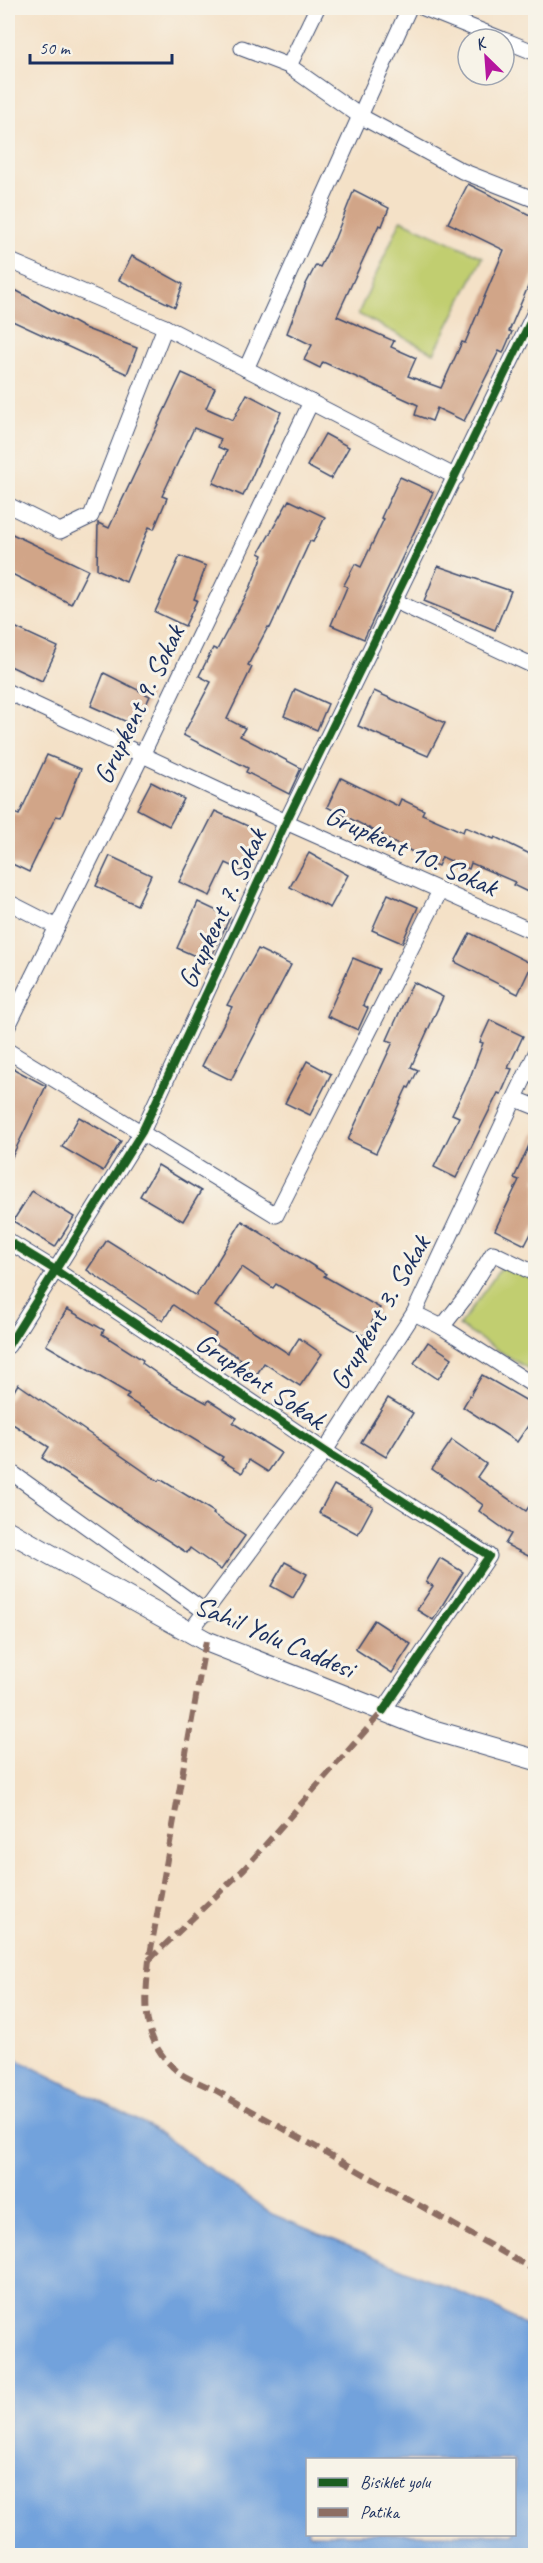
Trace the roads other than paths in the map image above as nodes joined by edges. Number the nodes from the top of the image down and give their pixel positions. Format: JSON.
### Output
{"nodes":[{"id":1,"x":317,"y":8,"type":"edge"},
{"id":2,"x":409,"y":8,"type":"edge"},
{"id":3,"x":424,"y":8,"type":"edge"},
{"id":4,"x":471,"y":27,"type":"edge"},
{"id":5,"x":516,"y":45,"type":"edge"},
{"id":6,"x":242,"y":48,"type":"dead end"},
{"id":7,"x":536,"y":53,"type":"edge"},
{"id":8,"x":289,"y":66,"type":"junction"},
{"id":9,"x":360,"y":116,"type":"junction"},
{"id":10,"x":536,"y":200,"type":"edge"},
{"id":11,"x":8,"y":260,"type":"edge"},
{"id":12,"x":536,"y":310,"type":"edge"},
{"id":13,"x":165,"y":327,"type":"junction"},
{"id":14,"x":246,"y":369,"type":"junction"},
{"id":15,"x":311,"y":402,"type":"junction"},
{"id":16,"x":456,"y":477,"type":"junction"},
{"id":17,"x":8,"y":505,"type":"edge"},
{"id":18,"x":395,"y":601,"type":"junction"},
{"id":19,"x":536,"y":668,"type":"edge"},
{"id":20,"x":8,"y":692,"type":"edge"},
{"id":21,"x":142,"y":755,"type":"junction"},
{"id":22,"x":286,"y":822,"type":"junction"},
{"id":23,"x":440,"y":891,"type":"junction"},
{"id":24,"x":8,"y":902,"type":"edge"},
{"id":25,"x":57,"y":927,"type":"junction"},
{"id":26,"x":536,"y":933,"type":"edge"},
{"id":27,"x":8,"y":1026,"type":"edge"},
{"id":28,"x":8,"y":1051,"type":"edge"},
{"id":29,"x":536,"y":1053,"type":"edge"},
{"id":30,"x":516,"y":1099,"type":"junction"},
{"id":31,"x":536,"y":1107,"type":"edge"},
{"id":32,"x":142,"y":1132,"type":"junction"},
{"id":33,"x":8,"y":1241,"type":"edge"},
{"id":34,"x":57,"y":1271,"type":"junction"},
{"id":35,"x":536,"y":1274,"type":"edge"},
{"id":36,"x":414,"y":1313,"type":"junction"},
{"id":37,"x":442,"y":1327,"type":"junction"},
{"id":38,"x":8,"y":1346,"type":"edge"},
{"id":39,"x":536,"y":1387,"type":"edge"},
{"id":40,"x":325,"y":1451,"type":"junction"},
{"id":41,"x":8,"y":1470,"type":"edge"},
{"id":42,"x":8,"y":1531,"type":"edge"},
{"id":43,"x":207,"y":1612,"type":"junction"},
{"id":44,"x":189,"y":1633,"type":"junction"},
{"id":45,"x":383,"y":1711,"type":"junction"},
{"id":46,"x":536,"y":1760,"type":"edge"}],
"edges":[{"from":1,"to":8,"type":"street"},
{"from":2,"to":9,"type":"street"},
{"from":3,"to":4,"type":"street"},
{"from":5,"to":7,"type":"street"},
{"from":6,"to":8,"type":"street"},
{"from":8,"to":9,"type":"street"},
{"from":9,"to":10,"type":"street"},
{"from":9,"to":14,"type":"street"},
{"from":11,"to":13,"type":"street"},
{"from":12,"to":16,"type":"street","name":"Grupkent 7. Sokak"},
{"from":13,"to":14,"type":"street"},
{"from":13,"to":17,"type":"street"},
{"from":14,"to":15,"type":"street"},
{"from":15,"to":16,"type":"street"},
{"from":15,"to":21,"type":"street","name":"Grupkent 9. Sokak"},
{"from":16,"to":18,"type":"street","name":"Grupkent 7. Sokak"},
{"from":18,"to":19,"type":"street"},
{"from":18,"to":22,"type":"street","name":"Grupkent 7. Sokak"},
{"from":20,"to":21,"type":"street","name":"Grupkent 10. Sokak"},
{"from":21,"to":22,"type":"street","name":"Grupkent 10. Sokak"},
{"from":21,"to":25,"type":"street","name":"Grupkent 9. Sokak"},
{"from":22,"to":23,"type":"street","name":"Grupkent 10. Sokak"},
{"from":22,"to":32,"type":"street","name":"Grupkent 7. Sokak"},
{"from":23,"to":26,"type":"street","name":"Grupkent 10. Sokak"},
{"from":23,"to":32,"type":"street"},
{"from":24,"to":25,"type":"street"},
{"from":25,"to":27,"type":"street","name":"Grupkent 9. Sokak"},
{"from":28,"to":32,"type":"street"},
{"from":29,"to":30,"type":"street","name":"Grupkent 3. Sokak"},
{"from":30,"to":31,"type":"street"},
{"from":30,"to":36,"type":"street","name":"Grupkent 3. Sokak"},
{"from":32,"to":34,"type":"street","name":"Grupkent 7. Sokak"},
{"from":33,"to":34,"type":"street","name":"Grupkent Sokak"},
{"from":34,"to":38,"type":"street","name":"Grupkent 7. Sokak"},
{"from":34,"to":40,"type":"street","name":"Grupkent Sokak"},
{"from":35,"to":37,"type":"street"},
{"from":36,"to":37,"type":"street"},
{"from":36,"to":40,"type":"street","name":"Grupkent 3. Sokak"},
{"from":37,"to":39,"type":"street"},
{"from":40,"to":43,"type":"street","name":"Grupkent 3. Sokak"},
{"from":40,"to":45,"type":"street","name":"Grupkent Sokak"},
{"from":41,"to":43,"type":"street"},
{"from":42,"to":44,"type":"street","name":"Sahil Yolu Caddesi"},
{"from":43,"to":44,"type":"street","name":"Grupkent 3. Sokak"},
{"from":44,"to":45,"type":"street","name":"Sahil Yolu Caddesi"},
{"from":45,"to":46,"type":"street","name":"Sahil Yolu Caddesi"}]}
